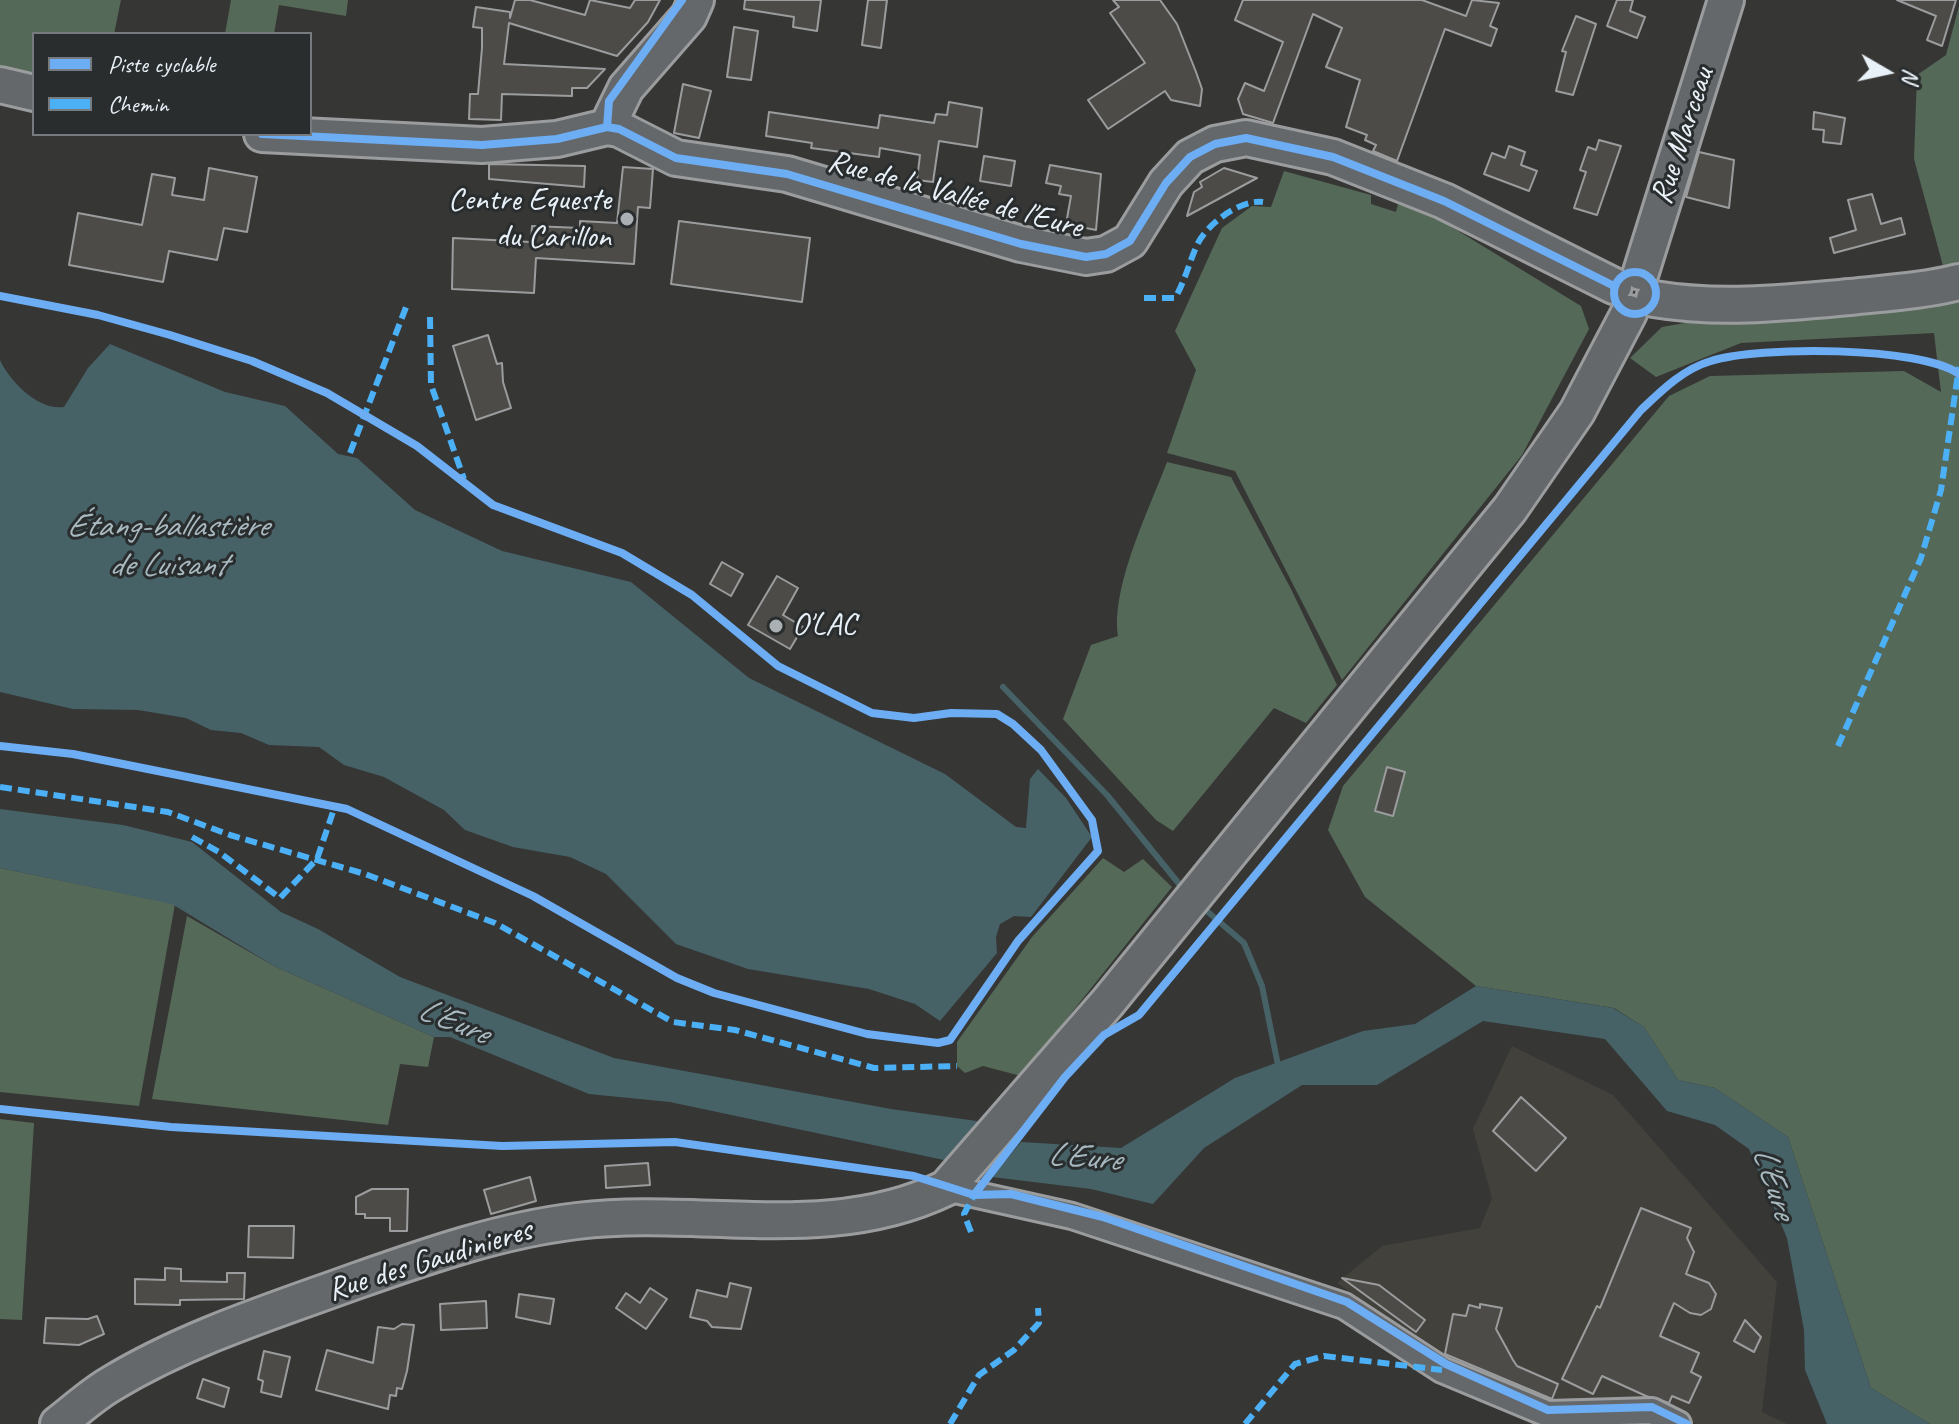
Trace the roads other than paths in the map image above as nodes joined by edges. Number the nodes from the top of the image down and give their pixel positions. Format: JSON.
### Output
{"nodes":[{"id":1,"x":696,"y":0,"type":"edge"},
{"id":2,"x":1726,"y":0,"type":"edge"},
{"id":3,"x":0,"y":85,"type":"edge"},
{"id":4,"x":32,"y":93,"type":"edge"},
{"id":5,"x":607,"y":127,"type":"junction"},
{"id":6,"x":302,"y":136,"type":"edge"},
{"id":7,"x":1959,"y":282,"type":"edge"},
{"id":8,"x":1635,"y":293,"type":"junction"},
{"id":9,"x":955,"y":1179,"type":"junction"},
{"id":10,"x":58,"y":1424,"type":"edge"},
{"id":11,"x":1678,"y":1424,"type":"edge"}],
"edges":[{"from":1,"to":5,"type":"street"},
{"from":2,"to":8,"type":"street","name":"Rue Marceau"},
{"from":3,"to":4,"type":"street"},
{"from":5,"to":6,"type":"street"},
{"from":5,"to":8,"type":"street","name":"Rue de la Vallée de l'Eure"},
{"from":7,"to":8,"type":"street","name":"Rue de la Vallée de l'Eure"},
{"from":8,"to":9,"type":"street","name":"Rue Marceau"},
{"from":9,"to":10,"type":"street","name":"Rue des Gaudinieres"},
{"from":9,"to":11,"type":"street"}]}
